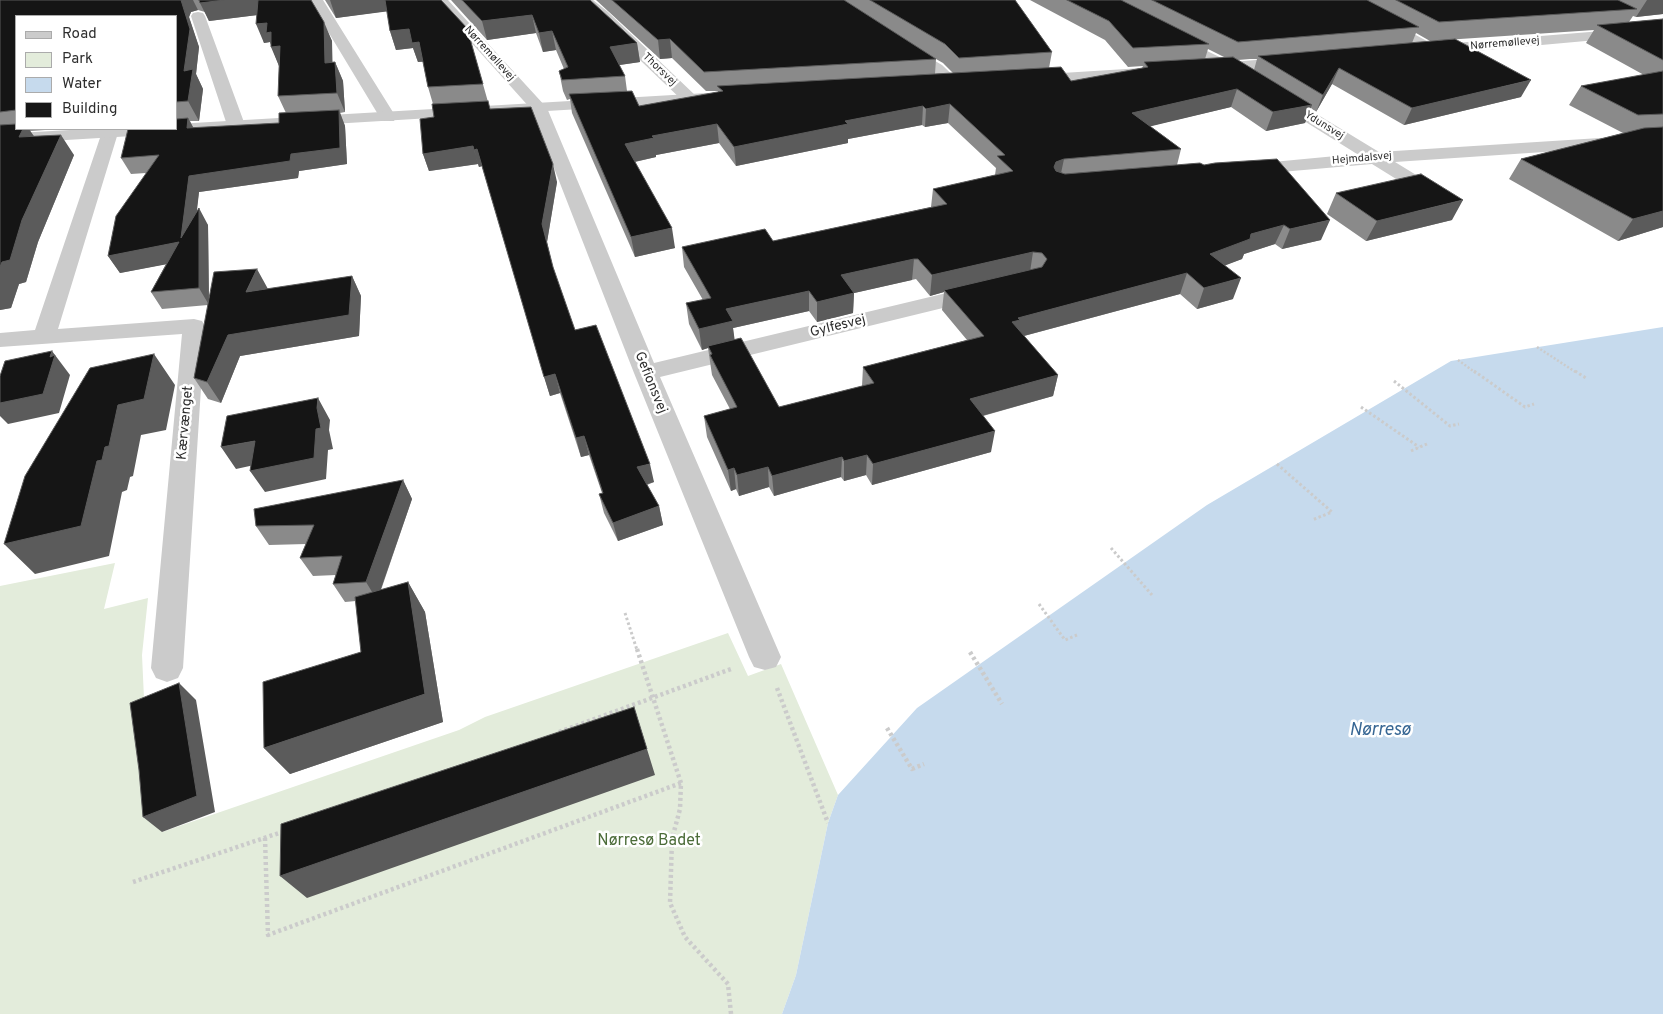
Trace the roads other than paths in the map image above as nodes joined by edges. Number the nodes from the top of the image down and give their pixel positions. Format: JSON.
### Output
{"nodes":[{"id":1,"x":316,"y":0,"type":"edge"},
{"id":2,"x":440,"y":0,"type":"edge"},
{"id":3,"x":584,"y":0,"type":"edge"},
{"id":4,"x":1341,"y":0,"type":"edge"},
{"id":5,"x":198,"y":16,"type":"dead end"},
{"id":6,"x":1622,"y":18,"type":"edge"},
{"id":7,"x":1656,"y":30,"type":"edge"},
{"id":8,"x":1159,"y":32,"type":"edge"},
{"id":9,"x":894,"y":42,"type":"edge"},
{"id":10,"x":1433,"y":50,"type":"junction"},
{"id":11,"x":1404,"y":52,"type":"edge"},
{"id":12,"x":1307,"y":61,"type":"edge"},
{"id":13,"x":1230,"y":68,"type":"junction"},
{"id":14,"x":1191,"y":70,"type":"edge"},
{"id":15,"x":1161,"y":72,"type":"edge"},
{"id":16,"x":1013,"y":81,"type":"edge"},
{"id":17,"x":973,"y":83,"type":"edge"},
{"id":18,"x":953,"y":84,"type":"junction"},
{"id":19,"x":934,"y":85,"type":"edge"},
{"id":20,"x":726,"y":97,"type":"edge"},
{"id":21,"x":690,"y":99,"type":"junction"},
{"id":22,"x":539,"y":108,"type":"junction"},
{"id":23,"x":388,"y":116,"type":"junction"},
{"id":24,"x":236,"y":125,"type":"junction"},
{"id":25,"x":178,"y":129,"type":"edge"},
{"id":26,"x":157,"y":130,"type":"edge"},
{"id":27,"x":75,"y":132,"type":"edge"},
{"id":28,"x":109,"y":133,"type":"junction"},
{"id":29,"x":0,"y":139,"type":"edge"},
{"id":30,"x":1663,"y":139,"type":"edge"},
{"id":31,"x":1375,"y":158,"type":"junction"},
{"id":32,"x":1228,"y":171,"type":"edge"},
{"id":33,"x":1443,"y":200,"type":"edge"},
{"id":34,"x":1001,"y":287,"type":"edge"},
{"id":35,"x":44,"y":337,"type":"junction"},
{"id":36,"x":0,"y":340,"type":"edge"},
{"id":37,"x":646,"y":373,"type":"junction"},
{"id":38,"x":765,"y":657,"type":"road end"},
{"id":39,"x":167,"y":668,"type":"dead end"}],
"edges":[{"from":1,"to":23,"type":"street"},
{"from":2,"to":22,"type":"street","name":"Nørremøllevej"},
{"from":3,"to":21,"type":"street","name":"Thorsvej"},
{"from":4,"to":10,"type":"street"},
{"from":5,"to":24,"type":"street"},
{"from":6,"to":7,"type":"street"},
{"from":7,"to":10,"type":"street","name":"Nørremøllevej"},
{"from":8,"to":13,"type":"street","name":"Ydunsvej"},
{"from":9,"to":18,"type":"street"},
{"from":10,"to":11,"type":"street","name":"Nørremøllevej"},
{"from":12,"to":13,"type":"street"},
{"from":13,"to":14,"type":"street"},
{"from":13,"to":31,"type":"street","name":"Ydunsvej"},
{"from":15,"to":16,"type":"street"},
{"from":17,"to":18,"type":"street"},
{"from":18,"to":19,"type":"street"},
{"from":20,"to":21,"type":"street"},
{"from":21,"to":22,"type":"street"},
{"from":22,"to":23,"type":"street"},
{"from":22,"to":37,"type":"street","name":"Gefionsvej"},
{"from":23,"to":24,"type":"street"},
{"from":24,"to":25,"type":"street"},
{"from":26,"to":28,"type":"street"},
{"from":27,"to":28,"type":"street"},
{"from":27,"to":29,"type":"street"},
{"from":28,"to":35,"type":"street"},
{"from":30,"to":31,"type":"street","name":"Hejmdalsvej"},
{"from":31,"to":32,"type":"street","name":"Hejmdalsvej"},
{"from":31,"to":33,"type":"street","name":"Ydunsvej"},
{"from":34,"to":37,"type":"street","name":"Gylfesvej"},
{"from":35,"to":36,"type":"street","name":"Kærvænget"},
{"from":35,"to":39,"type":"street","name":"Kærvænget"},
{"from":37,"to":38,"type":"street","name":"Gefionsvej"}]}
